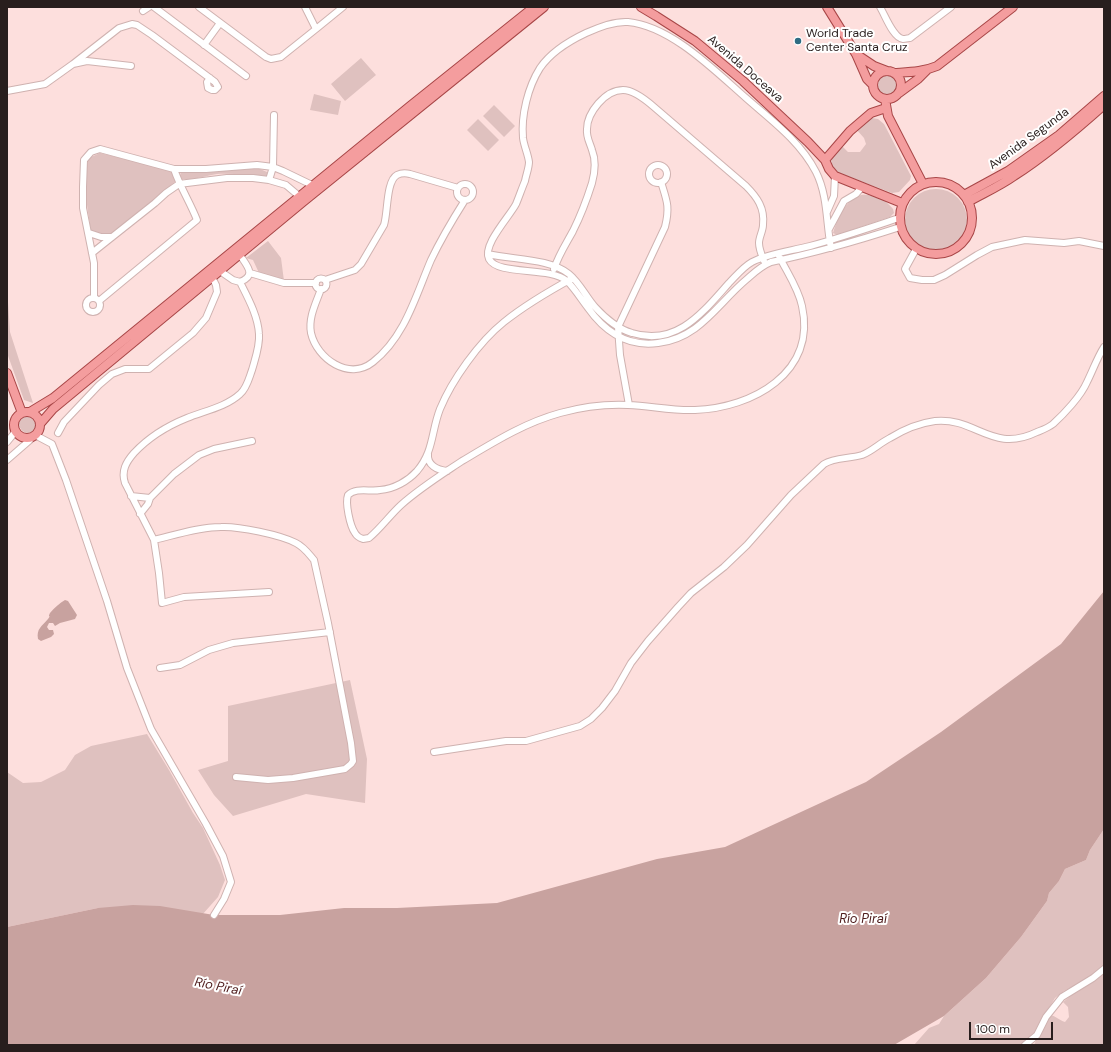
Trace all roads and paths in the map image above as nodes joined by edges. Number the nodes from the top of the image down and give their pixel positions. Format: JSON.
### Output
{"nodes":[{"id":1,"x":149,"y":7,"type":"edge"},
{"id":2,"x":154,"y":7,"type":"edge"},
{"id":3,"x":199,"y":7,"type":"edge"},
{"id":4,"x":305,"y":7,"type":"edge"},
{"id":5,"x":343,"y":7,"type":"edge"},
{"id":6,"x":534,"y":7,"type":"edge"},
{"id":7,"x":544,"y":7,"type":"edge"},
{"id":8,"x":641,"y":7,"type":"edge"},
{"id":9,"x":827,"y":7,"type":"edge"},
{"id":10,"x":880,"y":7,"type":"edge"},
{"id":11,"x":951,"y":7,"type":"edge"},
{"id":12,"x":1013,"y":7,"type":"edge"},
{"id":13,"x":143,"y":11,"type":"dead end"},
{"id":14,"x":220,"y":23,"type":"junction"},
{"id":15,"x":316,"y":29,"type":"junction"},
{"id":16,"x":204,"y":45,"type":"junction"},
{"id":17,"x":856,"y":54,"type":"junction"},
{"id":18,"x":73,"y":64,"type":"junction"},
{"id":19,"x":131,"y":66,"type":"dead end"},
{"id":20,"x":927,"y":70,"type":"junction"},
{"id":21,"x":890,"y":72,"type":"junction"},
{"id":22,"x":246,"y":76,"type":"dead end"},
{"id":23,"x":210,"y":78,"type":"dead end"},
{"id":24,"x":873,"y":85,"type":"junction"},
{"id":25,"x":7,"y":91,"type":"edge"},
{"id":26,"x":899,"y":93,"type":"junction"},
{"id":27,"x":1104,"y":96,"type":"edge"},
{"id":28,"x":885,"y":103,"type":"junction"},
{"id":29,"x":1104,"y":105,"type":"edge"},
{"id":30,"x":274,"y":115,"type":"dead end"},
{"id":31,"x":824,"y":160,"type":"junction"},
{"id":32,"x":174,"y":168,"type":"junction"},
{"id":33,"x":273,"y":168,"type":"junction"},
{"id":34,"x":835,"y":176,"type":"junction"},
{"id":35,"x":269,"y":180,"type":"junction"},
{"id":36,"x":661,"y":182,"type":"dead end"},
{"id":37,"x":179,"y":184,"type":"junction"},
{"id":38,"x":923,"y":184,"type":"junction"},
{"id":39,"x":312,"y":185,"type":"junction"},
{"id":40,"x":862,"y":187,"type":"junction"},
{"id":41,"x":458,"y":188,"type":"junction"},
{"id":42,"x":834,"y":196,"type":"junction"},
{"id":43,"x":966,"y":198,"type":"junction"},
{"id":44,"x":301,"y":199,"type":"junction"},
{"id":45,"x":465,"y":200,"type":"junction"},
{"id":46,"x":844,"y":201,"type":"junction"},
{"id":47,"x":902,"y":203,"type":"junction"},
{"id":48,"x":826,"y":212,"type":"junction"},
{"id":49,"x":899,"y":222,"type":"junction"},
{"id":50,"x":829,"y":229,"type":"junction"},
{"id":51,"x":89,"y":234,"type":"junction"},
{"id":52,"x":112,"y":237,"type":"junction"},
{"id":53,"x":829,"y":240,"type":"junction"},
{"id":54,"x":1104,"y":245,"type":"edge"},
{"id":55,"x":831,"y":248,"type":"junction"},
{"id":56,"x":916,"y":249,"type":"junction"},
{"id":57,"x":92,"y":253,"type":"junction"},
{"id":58,"x":240,"y":254,"type":"junction"},
{"id":59,"x":488,"y":254,"type":"junction"},
{"id":60,"x":778,"y":254,"type":"junction"},
{"id":61,"x":763,"y":257,"type":"junction"},
{"id":62,"x":781,"y":261,"type":"junction"},
{"id":63,"x":766,"y":264,"type":"junction"},
{"id":64,"x":555,"y":266,"type":"junction"},
{"id":65,"x":220,"y":271,"type":"junction"},
{"id":66,"x":250,"y":273,"type":"junction"},
{"id":67,"x":553,"y":274,"type":"junction"},
{"id":68,"x":212,"y":277,"type":"junction"},
{"id":69,"x":573,"y":278,"type":"junction"},
{"id":70,"x":325,"y":280,"type":"junction"},
{"id":71,"x":240,"y":282,"type":"junction"},
{"id":72,"x":567,"y":282,"type":"junction"},
{"id":73,"x":316,"y":283,"type":"junction"},
{"id":74,"x":321,"y":289,"type":"junction"},
{"id":75,"x":618,"y":327,"type":"junction"},
{"id":76,"x":618,"y":337,"type":"junction"},
{"id":77,"x":1104,"y":347,"type":"edge"},
{"id":78,"x":7,"y":373,"type":"edge"},
{"id":79,"x":630,"y":405,"type":"junction"},
{"id":80,"x":26,"y":412,"type":"junction"},
{"id":81,"x":40,"y":424,"type":"junction"},
{"id":82,"x":16,"y":431,"type":"junction"},
{"id":83,"x":58,"y":434,"type":"dead end"},
{"id":84,"x":33,"y":436,"type":"junction"},
{"id":85,"x":252,"y":441,"type":"dead end"},
{"id":86,"x":7,"y":442,"type":"edge"},
{"id":87,"x":428,"y":454,"type":"junction"},
{"id":88,"x":7,"y":460,"type":"edge"},
{"id":89,"x":447,"y":471,"type":"junction"},
{"id":90,"x":131,"y":496,"type":"junction"},
{"id":91,"x":150,"y":498,"type":"junction"},
{"id":92,"x":140,"y":514,"type":"junction"},
{"id":93,"x":154,"y":540,"type":"junction"},
{"id":94,"x":268,"y":592,"type":"dead end"},
{"id":95,"x":330,"y":632,"type":"junction"},
{"id":96,"x":160,"y":668,"type":"dead end"},
{"id":97,"x":434,"y":752,"type":"dead end"},
{"id":98,"x":236,"y":777,"type":"dead end"},
{"id":99,"x":214,"y":915,"type":"dead end"},
{"id":100,"x":1104,"y":969,"type":"edge"},
{"id":101,"x":1025,"y":1045,"type":"edge"}],
"edges":[{"from":1,"to":13,"type":"street"},
{"from":2,"to":16,"type":"street"},
{"from":3,"to":14,"type":"street"},
{"from":4,"to":15,"type":"street"},
{"from":5,"to":15,"type":"street"},
{"from":6,"to":39,"type":"main road"},
{"from":7,"to":44,"type":"main road"},
{"from":8,"to":31,"type":"main road","name":"Avenida Doceava"},
{"from":9,"to":17,"type":"main road"},
{"from":10,"to":11,"type":"street"},
{"from":12,"to":20,"type":"main road"},
{"from":14,"to":15,"type":"street"},
{"from":14,"to":16,"type":"street"},
{"from":16,"to":22,"type":"street"},
{"from":17,"to":21,"type":"main road"},
{"from":17,"to":24,"type":"main road"},
{"from":18,"to":19,"type":"street"},
{"from":18,"to":23,"type":"street"},
{"from":18,"to":25,"type":"street"},
{"from":20,"to":21,"type":"main road"},
{"from":20,"to":26,"type":"main road"},
{"from":21,"to":24,"type":"main road"},
{"from":21,"to":26,"type":"main road"},
{"from":24,"to":28,"type":"main road"},
{"from":26,"to":28,"type":"main road"},
{"from":27,"to":43,"type":"main road","name":"Avenida Segunda"},
{"from":28,"to":31,"type":"main road"},
{"from":28,"to":38,"type":"main road"},
{"from":29,"to":43,"type":"main road","name":"Avenida Segunda"},
{"from":30,"to":33,"type":"street"},
{"from":31,"to":34,"type":"main road","name":"Avenida Doceava"},
{"from":32,"to":33,"type":"street"},
{"from":32,"to":37,"type":"street"},
{"from":32,"to":51,"type":"street"},
{"from":33,"to":35,"type":"street"},
{"from":33,"to":39,"type":"street"},
{"from":34,"to":40,"type":"main road"},
{"from":34,"to":42,"type":"street"},
{"from":35,"to":37,"type":"street"},
{"from":35,"to":44,"type":"street"},
{"from":36,"to":75,"type":"street"},
{"from":37,"to":52,"type":"street"},
{"from":37,"to":57,"type":"street"},
{"from":38,"to":43,"type":"main road"},
{"from":38,"to":47,"type":"main road"},
{"from":39,"to":44,"type":"main road"},
{"from":40,"to":46,"type":"street"},
{"from":40,"to":47,"type":"main road"},
{"from":41,"to":45,"type":"street"},
{"from":41,"to":45,"type":"street"},
{"from":41,"to":70,"type":"street"},
{"from":42,"to":46,"type":"street"},
{"from":42,"to":48,"type":"street"},
{"from":43,"to":56,"type":"main road"},
{"from":44,"to":58,"type":"main road"},
{"from":44,"to":80,"type":"main road"},
{"from":45,"to":74,"type":"street"},
{"from":46,"to":50,"type":"street"},
{"from":47,"to":49,"type":"main road"},
{"from":48,"to":50,"type":"street"},
{"from":48,"to":59,"type":"street"},
{"from":49,"to":53,"type":"street"},
{"from":49,"to":55,"type":"street"},
{"from":49,"to":56,"type":"main road"},
{"from":50,"to":53,"type":"street"},
{"from":51,"to":52,"type":"street"},
{"from":51,"to":57,"type":"street"},
{"from":52,"to":57,"type":"street"},
{"from":53,"to":55,"type":"street"},
{"from":53,"to":60,"type":"street"},
{"from":54,"to":56,"type":"street"},
{"from":55,"to":62,"type":"street"},
{"from":58,"to":65,"type":"main road"},
{"from":58,"to":66,"type":"street"},
{"from":59,"to":64,"type":"street"},
{"from":59,"to":67,"type":"street"},
{"from":60,"to":61,"type":"street"},
{"from":60,"to":62,"type":"street"},
{"from":61,"to":63,"type":"street"},
{"from":61,"to":64,"type":"street"},
{"from":61,"to":75,"type":"street"},
{"from":62,"to":63,"type":"street"},
{"from":62,"to":79,"type":"street"},
{"from":63,"to":76,"type":"street"},
{"from":64,"to":67,"type":"street"},
{"from":64,"to":69,"type":"street"},
{"from":65,"to":68,"type":"main road"},
{"from":65,"to":71,"type":"street"},
{"from":66,"to":71,"type":"street"},
{"from":66,"to":73,"type":"street"},
{"from":67,"to":72,"type":"street"},
{"from":68,"to":81,"type":"main road"},
{"from":68,"to":83,"type":"street"},
{"from":69,"to":72,"type":"street"},
{"from":69,"to":75,"type":"street"},
{"from":70,"to":73,"type":"street"},
{"from":70,"to":74,"type":"street"},
{"from":71,"to":90,"type":"street"},
{"from":72,"to":76,"type":"street"},
{"from":72,"to":87,"type":"street"},
{"from":73,"to":74,"type":"street"},
{"from":75,"to":76,"type":"street"},
{"from":76,"to":79,"type":"street"},
{"from":77,"to":97,"type":"street"},
{"from":78,"to":80,"type":"main road"},
{"from":79,"to":89,"type":"street"},
{"from":80,"to":81,"type":"main road"},
{"from":80,"to":82,"type":"main road"},
{"from":81,"to":84,"type":"main road"},
{"from":82,"to":84,"type":"main road"},
{"from":82,"to":86,"type":"street"},
{"from":84,"to":88,"type":"street"},
{"from":84,"to":99,"type":"street"},
{"from":85,"to":91,"type":"street"},
{"from":87,"to":89,"type":"street"},
{"from":87,"to":89,"type":"street"},
{"from":90,"to":91,"type":"street"},
{"from":90,"to":92,"type":"street"},
{"from":91,"to":92,"type":"street"},
{"from":92,"to":93,"type":"street"},
{"from":93,"to":94,"type":"street"},
{"from":93,"to":95,"type":"street"},
{"from":95,"to":96,"type":"street"},
{"from":95,"to":98,"type":"street"},
{"from":100,"to":101,"type":"street"}]}
